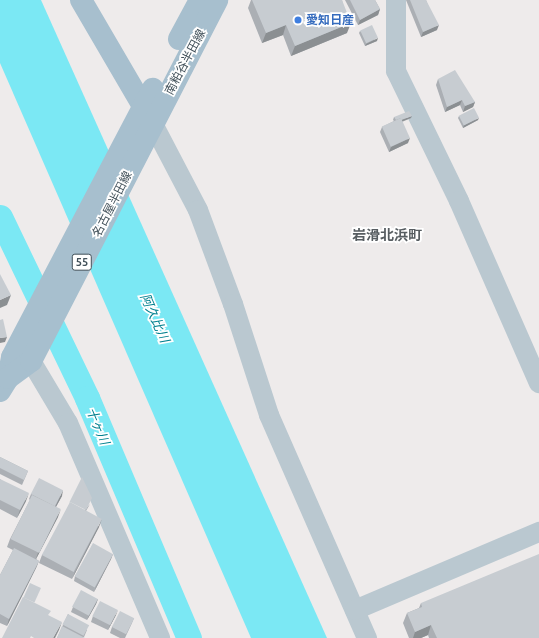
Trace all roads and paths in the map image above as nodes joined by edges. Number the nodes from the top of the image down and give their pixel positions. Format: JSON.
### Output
{"nodes":[{"id":1,"x":81,"y":0,"type":"edge"},
{"id":2,"x":200,"y":0,"type":"edge"},
{"id":3,"x":217,"y":0,"type":"edge"},
{"id":4,"x":396,"y":0,"type":"edge"},
{"id":5,"x":148,"y":116,"type":"junction"},
{"id":6,"x":129,"y":154,"type":"junction"},
{"id":7,"x":31,"y":360,"type":"junction"},
{"id":8,"x":3,"y":382,"type":"edge"},
{"id":9,"x":539,"y":383,"type":"edge"},
{"id":10,"x":539,"y":532,"type":"edge"},
{"id":11,"x":355,"y":610,"type":"junction"},
{"id":12,"x":160,"y":638,"type":"edge"},
{"id":13,"x":367,"y":638,"type":"edge"}],
"edges":[{"from":1,"to":5,"type":"main road"},
{"from":2,"to":5,"type":"main road","name":"南粕谷半田線"},
{"from":3,"to":5,"type":"main road","name":"南粕谷半田線"},
{"from":4,"to":9,"type":"street"},
{"from":5,"to":6,"type":"main road","name":"名古屋半田線","number":"55"},
{"from":5,"to":11,"type":"street"},
{"from":6,"to":7,"type":"main road","name":"名古屋半田線","number":"55"},
{"from":6,"to":8,"type":"main road","name":"名古屋半田線","number":"55"},
{"from":7,"to":8,"type":"main road","name":"名古屋半田線","number":"55"},
{"from":7,"to":12,"type":"street"},
{"from":10,"to":11,"type":"street"},
{"from":11,"to":13,"type":"street"}]}
